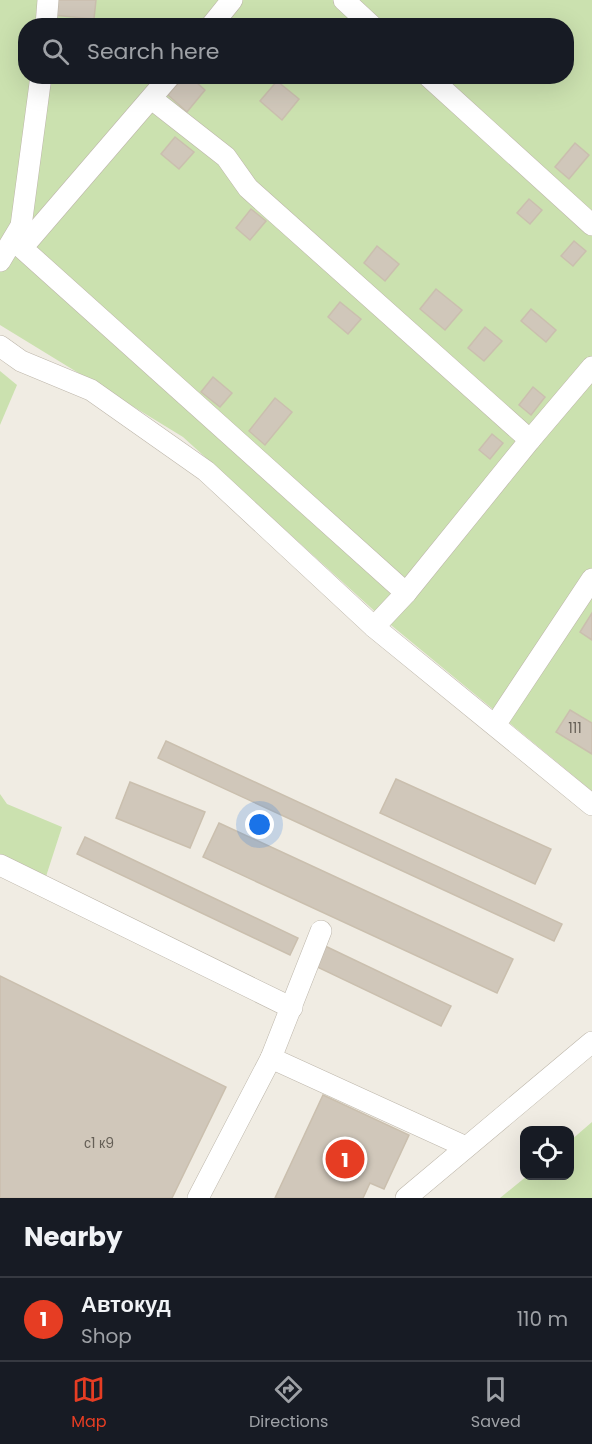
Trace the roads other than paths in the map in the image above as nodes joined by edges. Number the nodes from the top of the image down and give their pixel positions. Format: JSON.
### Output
{"nodes":[{"id":1,"x":48,"y":0,"type":"edge"},
{"id":2,"x":232,"y":0,"type":"edge"},
{"id":3,"x":344,"y":0,"type":"edge"},
{"id":4,"x":47,"y":18,"type":"edge"},
{"id":5,"x":217,"y":18,"type":"edge"},
{"id":6,"x":363,"y":18,"type":"edge"},
{"id":7,"x":40,"y":84,"type":"edge"},
{"id":8,"x":164,"y":84,"type":"edge"},
{"id":9,"x":437,"y":84,"type":"edge"},
{"id":10,"x":152,"y":99,"type":"junction"},
{"id":11,"x":592,"y":225,"type":"edge"},
{"id":12,"x":27,"y":230,"type":"junction"},
{"id":13,"x":0,"y":261,"type":"edge"},
{"id":14,"x":0,"y":346,"type":"edge"},
{"id":15,"x":592,"y":367,"type":"edge"},
{"id":16,"x":530,"y":440,"type":"junction"},
{"id":17,"x":592,"y":579,"type":"edge"},
{"id":18,"x":406,"y":593,"type":"junction"},
{"id":19,"x":374,"y":627,"type":"junction"},
{"id":20,"x":495,"y":725,"type":"junction"},
{"id":21,"x":592,"y":805,"type":"edge"},
{"id":22,"x":0,"y":866,"type":"edge"},
{"id":23,"x":321,"y":931,"type":"dead end"},
{"id":24,"x":292,"y":1008,"type":"junction"},
{"id":25,"x":592,"y":1042,"type":"edge"},
{"id":26,"x":271,"y":1058,"type":"junction"},
{"id":27,"x":466,"y":1148,"type":"junction"},
{"id":28,"x":198,"y":1198,"type":"edge"},
{"id":29,"x":406,"y":1198,"type":"edge"}],
"edges":[{"from":1,"to":4,"type":"street"},
{"from":2,"to":5,"type":"street"},
{"from":3,"to":6,"type":"street"},
{"from":7,"to":12,"type":"street"},
{"from":8,"to":10,"type":"street"},
{"from":9,"to":11,"type":"street"},
{"from":10,"to":12,"type":"street"},
{"from":10,"to":16,"type":"street"},
{"from":12,"to":13,"type":"street"},
{"from":12,"to":18,"type":"street"},
{"from":14,"to":19,"type":"street"},
{"from":15,"to":16,"type":"street"},
{"from":16,"to":18,"type":"street"},
{"from":17,"to":20,"type":"street"},
{"from":18,"to":19,"type":"street"},
{"from":19,"to":20,"type":"street"},
{"from":20,"to":21,"type":"street"},
{"from":22,"to":24,"type":"street"},
{"from":23,"to":24,"type":"street"},
{"from":24,"to":26,"type":"street"},
{"from":25,"to":27,"type":"street"},
{"from":26,"to":27,"type":"street"},
{"from":26,"to":28,"type":"street"},
{"from":27,"to":29,"type":"street"}]}
